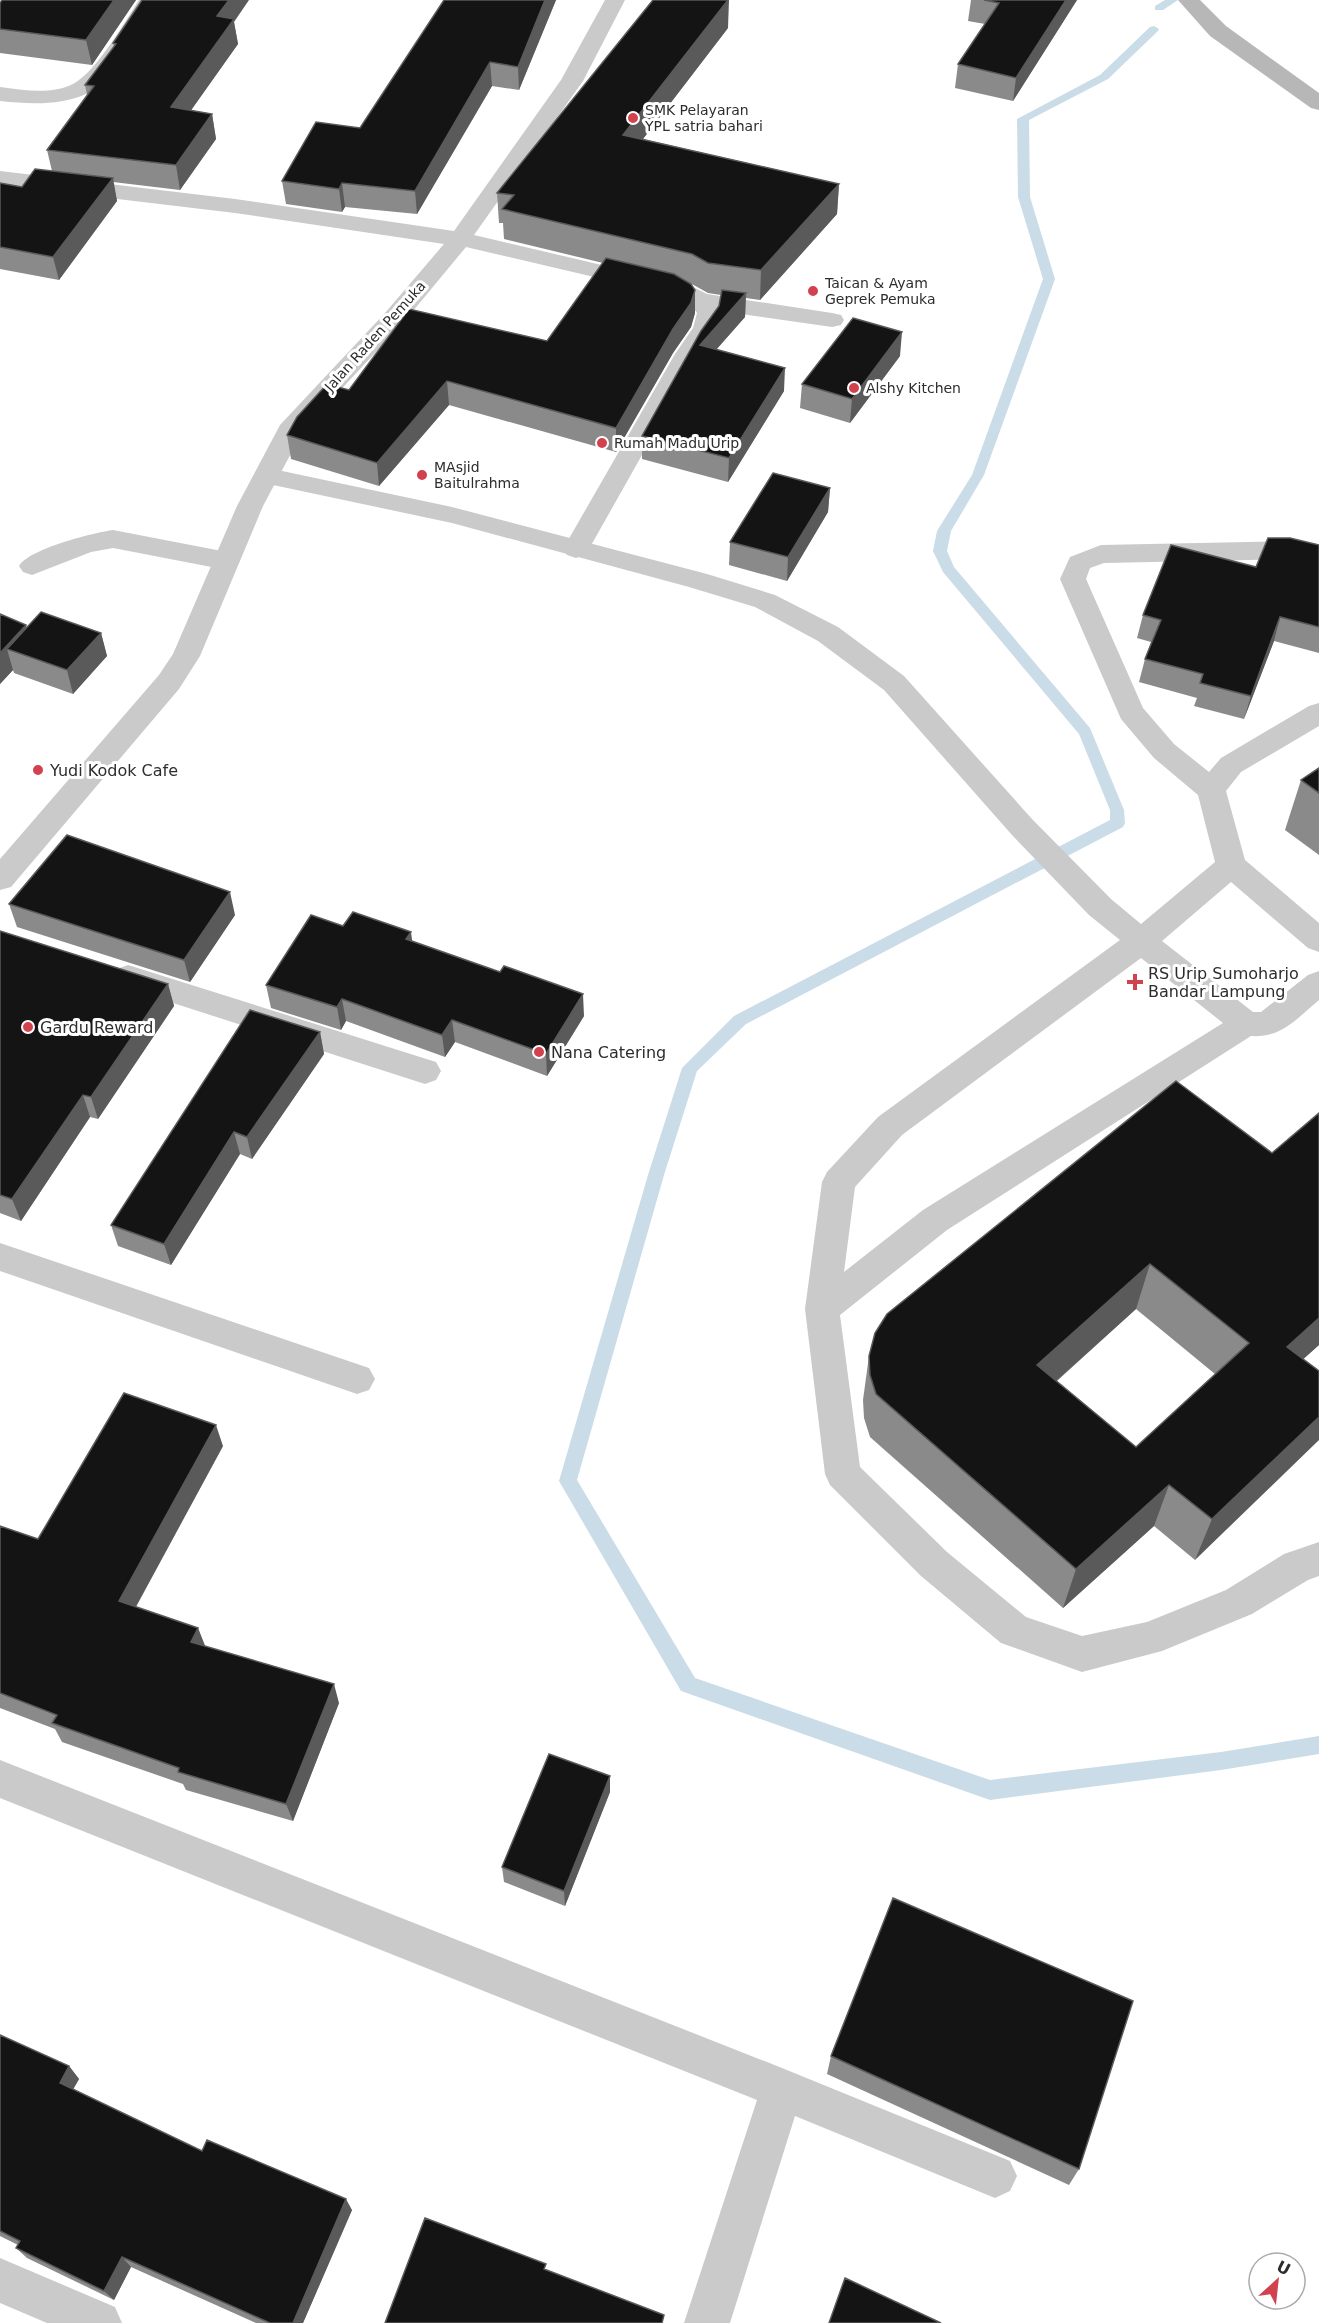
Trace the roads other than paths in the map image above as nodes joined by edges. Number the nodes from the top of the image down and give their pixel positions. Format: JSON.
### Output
{"nodes":[{"id":1,"x":146,"y":0,"type":"edge"},
{"id":2,"x":615,"y":0,"type":"edge"},
{"id":3,"x":1188,"y":0,"type":"edge"},
{"id":4,"x":0,"y":94,"type":"edge"},
{"id":5,"x":1319,"y":103,"type":"edge"},
{"id":6,"x":0,"y":178,"type":"edge"},
{"id":7,"x":460,"y":239,"type":"junction"},
{"id":8,"x":701,"y":301,"type":"junction"},
{"id":9,"x":832,"y":320,"type":"dead end"},
{"id":10,"x":268,"y":476,"type":"junction"},
{"id":11,"x":576,"y":549,"type":"junction"},
{"id":12,"x":1319,"y":554,"type":"edge"},
{"id":13,"x":227,"y":561,"type":"junction"},
{"id":14,"x":32,"y":566,"type":"dead end"},
{"id":15,"x":1319,"y":712,"type":"edge"},
{"id":16,"x":1212,"y":790,"type":"junction"},
{"id":17,"x":1231,"y":865,"type":"junction"},
{"id":18,"x":0,"y":879,"type":"edge"},
{"id":19,"x":1319,"y":940,"type":"edge"},
{"id":20,"x":1141,"y":941,"type":"junction"},
{"id":21,"x":101,"y":969,"type":"edge"},
{"id":22,"x":1319,"y":983,"type":"edge"},
{"id":23,"x":1246,"y":1024,"type":"junction"},
{"id":24,"x":425,"y":1071,"type":"dead end"},
{"id":25,"x":0,"y":1257,"type":"edge"},
{"id":26,"x":822,"y":1309,"type":"junction"},
{"id":27,"x":357,"y":1380,"type":"dead end"},
{"id":28,"x":1319,"y":1560,"type":"edge"},
{"id":29,"x":0,"y":1779,"type":"edge"},
{"id":30,"x":782,"y":2089,"type":"junction"},
{"id":31,"x":995,"y":2176,"type":"dead end"},
{"id":32,"x":0,"y":2280,"type":"edge"},
{"id":33,"x":99,"y":2323,"type":"edge"},
{"id":34,"x":707,"y":2323,"type":"edge"}],
"edges":[{"from":1,"to":4,"type":"street"},
{"from":2,"to":7,"type":"street","name":"Jalan Raden Pemuka"},
{"from":3,"to":5,"type":"main road"},
{"from":6,"to":7,"type":"street"},
{"from":7,"to":8,"type":"street"},
{"from":7,"to":10,"type":"street","name":"Jalan Raden Pemuka"},
{"from":8,"to":9,"type":"street"},
{"from":8,"to":11,"type":"street"},
{"from":10,"to":11,"type":"street"},
{"from":10,"to":13,"type":"street","name":"Jalan Raden Pemuka"},
{"from":11,"to":20,"type":"street"},
{"from":12,"to":16,"type":"street"},
{"from":13,"to":14,"type":"street"},
{"from":13,"to":18,"type":"street","name":"Jalan Raden Pemuka"},
{"from":15,"to":16,"type":"street"},
{"from":16,"to":17,"type":"street"},
{"from":17,"to":19,"type":"street"},
{"from":17,"to":20,"type":"street"},
{"from":20,"to":23,"type":"street"},
{"from":20,"to":26,"type":"street"},
{"from":21,"to":24,"type":"street"},
{"from":22,"to":23,"type":"street"},
{"from":23,"to":26,"type":"street"},
{"from":25,"to":27,"type":"street"},
{"from":26,"to":28,"type":"street"},
{"from":29,"to":30,"type":"street"},
{"from":30,"to":31,"type":"street"},
{"from":30,"to":34,"type":"street"},
{"from":32,"to":33,"type":"street"}]}
